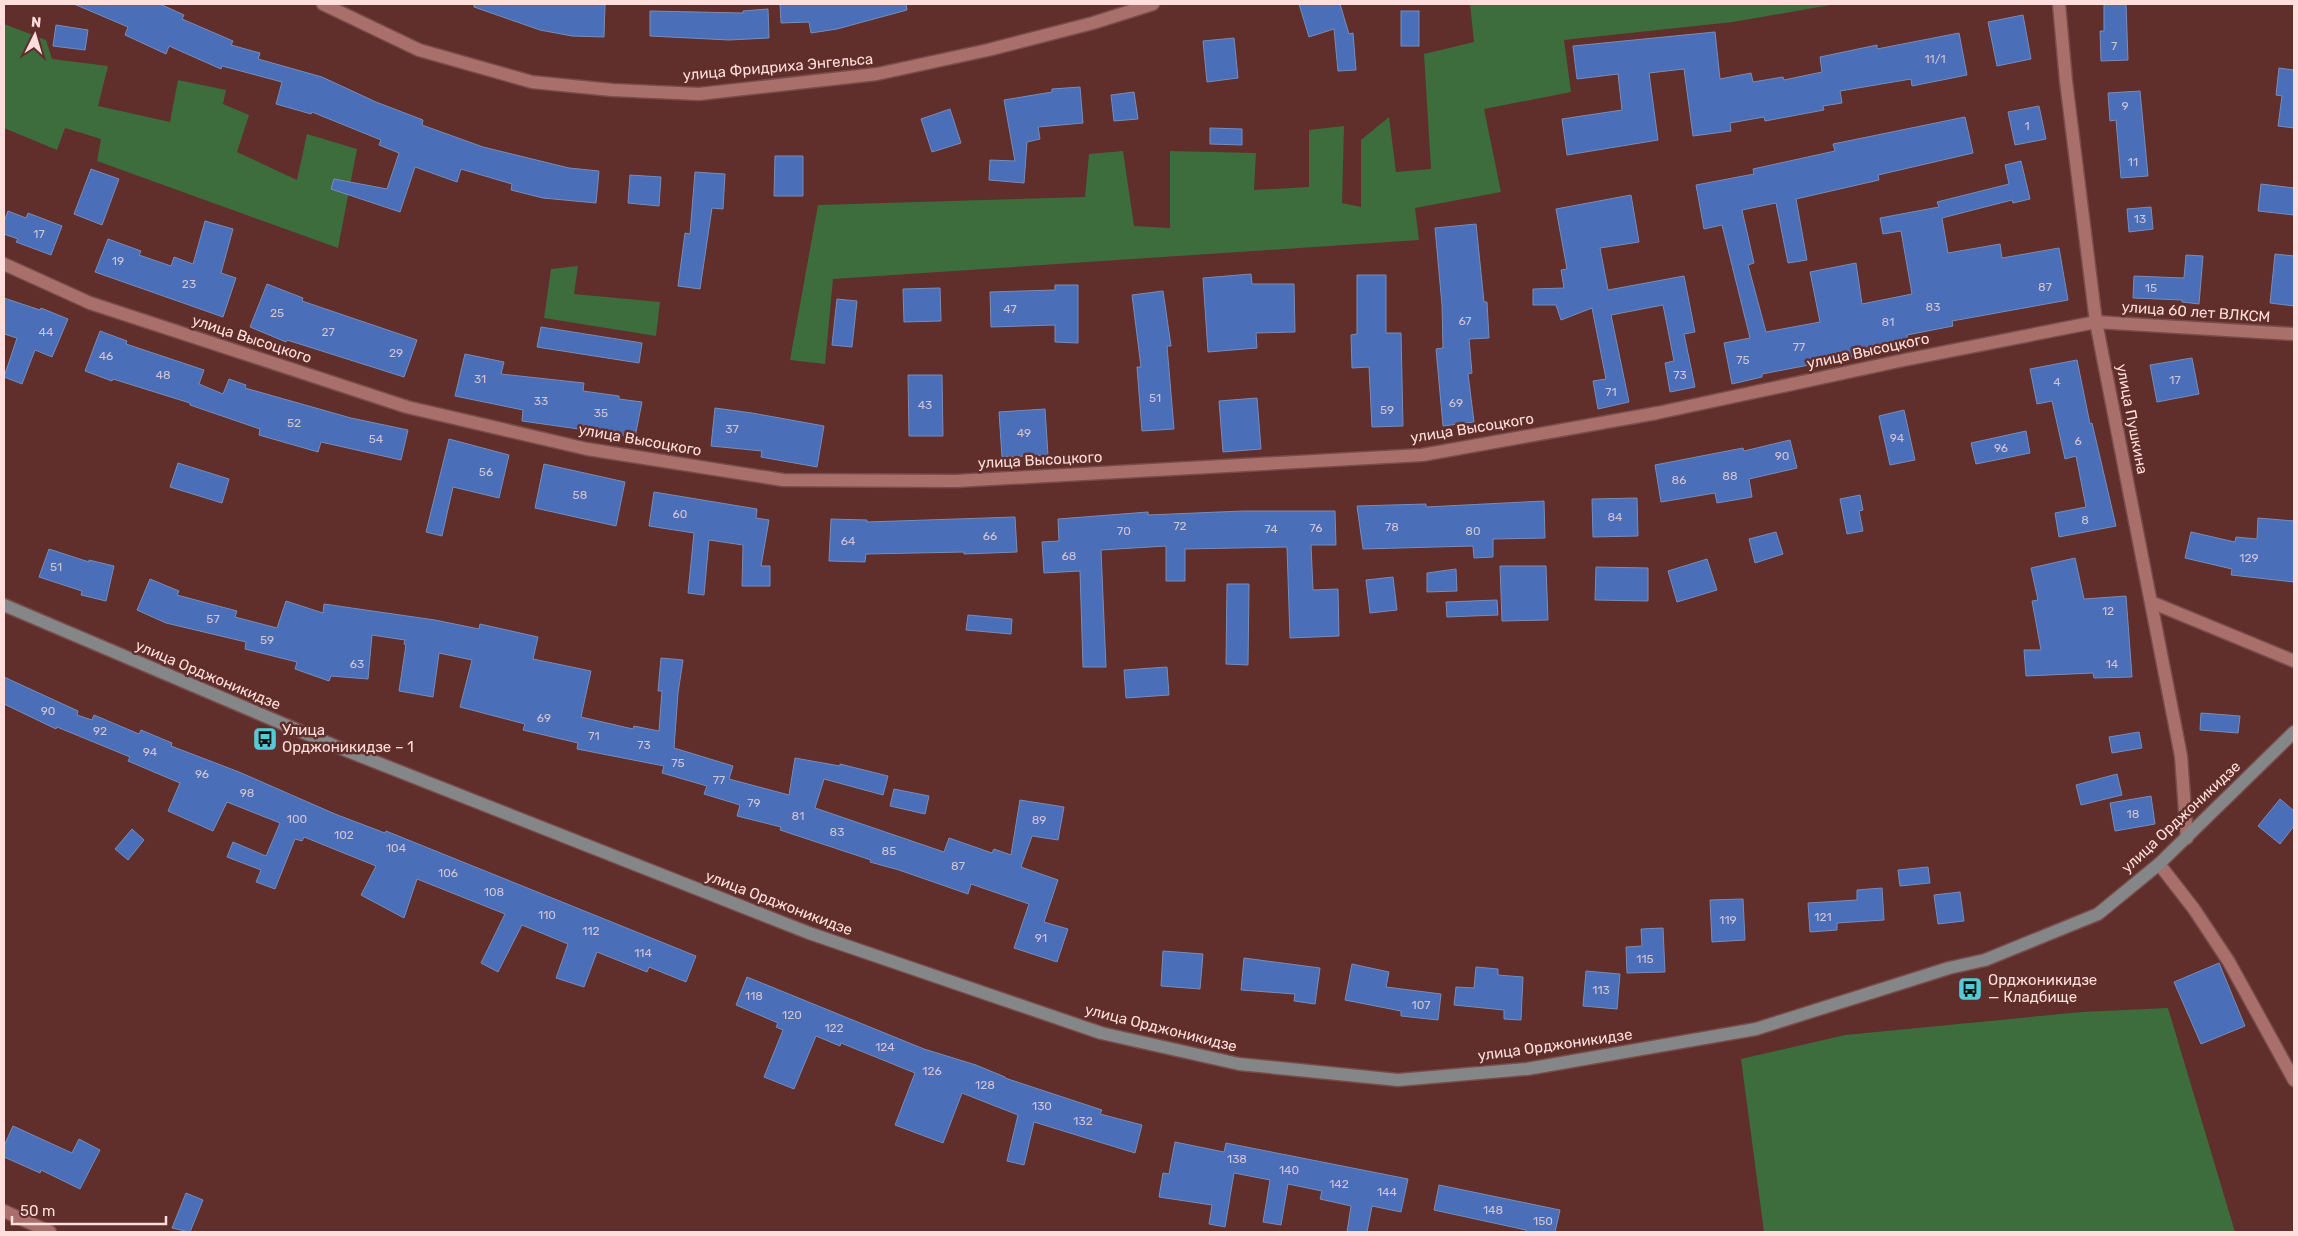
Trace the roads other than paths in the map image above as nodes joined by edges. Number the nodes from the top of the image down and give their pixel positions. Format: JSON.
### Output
{"nodes":[{"id":1,"x":323,"y":4,"type":"edge"},
{"id":2,"x":1153,"y":4,"type":"edge"},
{"id":3,"x":2059,"y":4,"type":"edge"},
{"id":4,"x":4,"y":264,"type":"edge"},
{"id":5,"x":2096,"y":322,"type":"junction"},
{"id":6,"x":2294,"y":334,"type":"edge"},
{"id":7,"x":2151,"y":602,"type":"junction"},
{"id":8,"x":4,"y":605,"type":"edge"},
{"id":9,"x":2294,"y":661,"type":"edge"},
{"id":10,"x":2294,"y":732,"type":"edge"},
{"id":11,"x":2187,"y":838,"type":"junction"},
{"id":12,"x":2159,"y":864,"type":"junction"},
{"id":13,"x":2294,"y":1080,"type":"edge"},
{"id":14,"x":4,"y":1211,"type":"edge"},
{"id":15,"x":50,"y":1232,"type":"edge"}],
"edges":[{"from":1,"to":2,"type":"street","name":"улица Фридриха Энгельса"},
{"from":3,"to":5,"type":"street","name":"улица Пушкина"},
{"from":4,"to":5,"type":"street","name":"улица Высоцкого"},
{"from":5,"to":6,"type":"street","name":"улица 60 лет ВЛКСМ"},
{"from":5,"to":7,"type":"street","name":"улица Пушкина"},
{"from":7,"to":9,"type":"street"},
{"from":7,"to":11,"type":"street","name":"улица Пушкина"},
{"from":8,"to":12,"type":"main road","name":"улица Орджоникидзе"},
{"from":10,"to":11,"type":"main road","name":"улица Орджоникидзе"},
{"from":11,"to":12,"type":"main road","name":"улица Орджоникидзе"},
{"from":12,"to":13,"type":"street"},
{"from":14,"to":15,"type":"street"}]}
